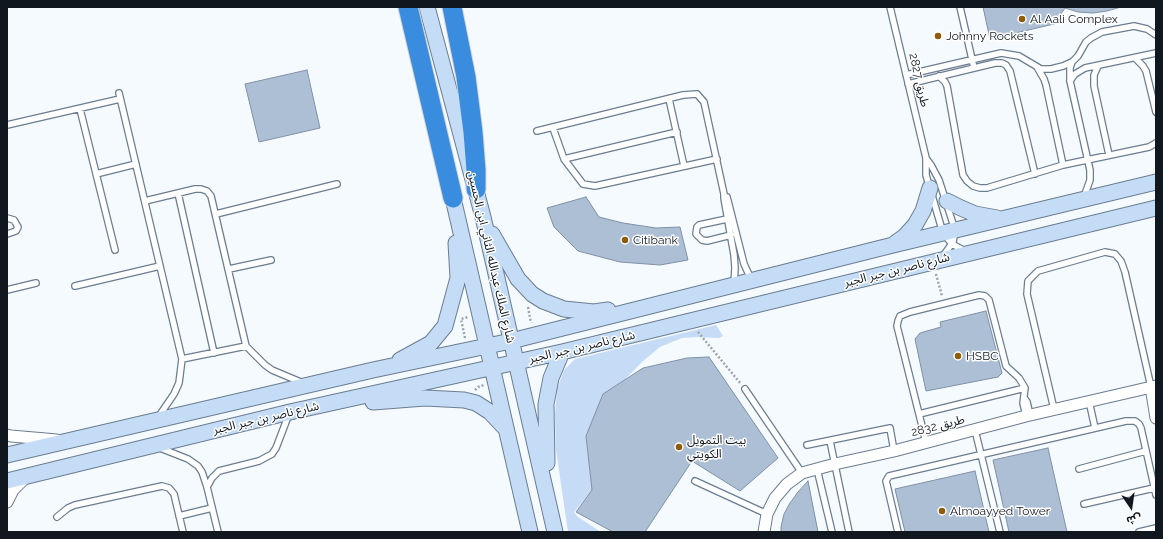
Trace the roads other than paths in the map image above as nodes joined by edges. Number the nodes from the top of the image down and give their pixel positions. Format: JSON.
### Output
{"nodes":[{"id":1,"x":408,"y":7,"type":"edge"},
{"id":2,"x":427,"y":7,"type":"edge"},
{"id":3,"x":452,"y":7,"type":"edge"},
{"id":4,"x":890,"y":7,"type":"edge"},
{"id":5,"x":960,"y":7,"type":"edge"},
{"id":6,"x":1156,"y":35,"type":"edge"},
{"id":7,"x":1156,"y":54,"type":"edge"},
{"id":8,"x":1135,"y":58,"type":"junction"},
{"id":9,"x":972,"y":59,"type":"junction"},
{"id":10,"x":1072,"y":62,"type":"junction"},
{"id":11,"x":1098,"y":66,"type":"junction"},
{"id":12,"x":1037,"y":67,"type":"junction"},
{"id":13,"x":974,"y":68,"type":"junction"},
{"id":14,"x":906,"y":75,"type":"junction"},
{"id":15,"x":939,"y":76,"type":"junction"},
{"id":16,"x":1070,"y":81,"type":"junction"},
{"id":17,"x":908,"y":84,"type":"junction"},
{"id":18,"x":669,"y":98,"type":"junction"},
{"id":19,"x":80,"y":109,"type":"junction"},
{"id":20,"x":1156,"y":112,"type":"edge"},
{"id":21,"x":7,"y":125,"type":"edge"},
{"id":22,"x":553,"y":128,"type":"junction"},
{"id":23,"x":537,"y":131,"type":"dead end"},
{"id":24,"x":677,"y":132,"type":"junction"},
{"id":25,"x":1156,"y":143,"type":"edge"},
{"id":26,"x":1109,"y":155,"type":"junction"},
{"id":27,"x":926,"y":158,"type":"junction"},
{"id":28,"x":564,"y":159,"type":"junction"},
{"id":29,"x":717,"y":159,"type":"junction"},
{"id":30,"x":1089,"y":159,"type":"junction"},
{"id":31,"x":136,"y":164,"type":"junction"},
{"id":32,"x":1063,"y":165,"type":"junction"},
{"id":33,"x":684,"y":166,"type":"junction"},
{"id":34,"x":96,"y":174,"type":"junction"},
{"id":35,"x":1035,"y":174,"type":"junction"},
{"id":36,"x":1156,"y":182,"type":"edge"},
{"id":37,"x":338,"y":184,"type":"dead end"},
{"id":38,"x":930,"y":188,"type":"junction"},
{"id":39,"x":476,"y":189,"type":"junction"},
{"id":40,"x":178,"y":193,"type":"junction"},
{"id":41,"x":724,"y":194,"type":"junction"},
{"id":42,"x":454,"y":198,"type":"junction"},
{"id":43,"x":1083,"y":199,"type":"junction"},
{"id":44,"x":947,"y":200,"type":"junction"},
{"id":45,"x":145,"y":201,"type":"junction"},
{"id":46,"x":1156,"y":208,"type":"edge"},
{"id":47,"x":216,"y":214,"type":"junction"},
{"id":48,"x":483,"y":217,"type":"junction"},
{"id":49,"x":7,"y":218,"type":"edge"},
{"id":50,"x":727,"y":219,"type":"junction"},
{"id":51,"x":1006,"y":219,"type":"junction"},
{"id":52,"x":7,"y":234,"type":"edge"},
{"id":53,"x":731,"y":235,"type":"junction"},
{"id":54,"x":950,"y":236,"type":"junction"},
{"id":55,"x":893,"y":245,"type":"junction"},
{"id":56,"x":115,"y":250,"type":"dead end"},
{"id":57,"x":972,"y":252,"type":"junction"},
{"id":58,"x":271,"y":260,"type":"dead end"},
{"id":59,"x":939,"y":260,"type":"junction"},
{"id":60,"x":160,"y":266,"type":"junction"},
{"id":61,"x":229,"y":269,"type":"junction"},
{"id":62,"x":753,"y":281,"type":"junction"},
{"id":63,"x":36,"y":283,"type":"dead end"},
{"id":64,"x":734,"y":285,"type":"junction"},
{"id":65,"x":75,"y":286,"type":"dead end"},
{"id":66,"x":7,"y":290,"type":"edge"},
{"id":67,"x":661,"y":304,"type":"junction"},
{"id":68,"x":512,"y":341,"type":"junction"},
{"id":69,"x":246,"y":346,"type":"junction"},
{"id":70,"x":486,"y":346,"type":"junction"},
{"id":71,"x":562,"y":352,"type":"junction"},
{"id":72,"x":214,"y":353,"type":"junction"},
{"id":73,"x":182,"y":359,"type":"junction"},
{"id":74,"x":517,"y":362,"type":"junction"},
{"id":75,"x":492,"y":368,"type":"junction"},
{"id":76,"x":373,"y":370,"type":"junction"},
{"id":77,"x":308,"y":386,"type":"junction"},
{"id":78,"x":1153,"y":387,"type":"edge"},
{"id":79,"x":1025,"y":388,"type":"junction"},
{"id":80,"x":745,"y":389,"type":"road end"},
{"id":81,"x":1089,"y":401,"type":"junction"},
{"id":82,"x":330,"y":404,"type":"junction"},
{"id":83,"x":1054,"y":409,"type":"junction"},
{"id":84,"x":290,"y":412,"type":"junction"},
{"id":85,"x":919,"y":414,"type":"junction"},
{"id":86,"x":1028,"y":416,"type":"junction"},
{"id":87,"x":1156,"y":418,"type":"edge"},
{"id":88,"x":157,"y":419,"type":"junction"},
{"id":89,"x":505,"y":428,"type":"junction"},
{"id":90,"x":1095,"y":428,"type":"junction"},
{"id":91,"x":975,"y":430,"type":"junction"},
{"id":92,"x":7,"y":435,"type":"edge"},
{"id":93,"x":67,"y":441,"type":"junction"},
{"id":94,"x":830,"y":441,"type":"junction"},
{"id":95,"x":926,"y":442,"type":"junction"},
{"id":96,"x":152,"y":445,"type":"junction"},
{"id":97,"x":808,"y":445,"type":"dead end"},
{"id":98,"x":894,"y":451,"type":"junction"},
{"id":99,"x":1146,"y":451,"type":"junction"},
{"id":100,"x":7,"y":455,"type":"edge"},
{"id":101,"x":981,"y":455,"type":"junction"},
{"id":102,"x":835,"y":464,"type":"junction"},
{"id":103,"x":817,"y":469,"type":"junction"},
{"id":104,"x":1079,"y":469,"type":"dead end"},
{"id":105,"x":802,"y":473,"type":"junction"},
{"id":106,"x":26,"y":477,"type":"junction"},
{"id":107,"x":7,"y":481,"type":"edge"},
{"id":108,"x":695,"y":481,"type":"dead end"},
{"id":109,"x":207,"y":487,"type":"junction"},
{"id":110,"x":1154,"y":488,"type":"junction"},
{"id":111,"x":1156,"y":495,"type":"edge"},
{"id":112,"x":547,"y":496,"type":"junction"},
{"id":113,"x":7,"y":502,"type":"edge"},
{"id":114,"x":1084,"y":504,"type":"dead end"},
{"id":115,"x":212,"y":508,"type":"junction"},
{"id":116,"x":767,"y":514,"type":"junction"},
{"id":117,"x":179,"y":516,"type":"junction"},
{"id":118,"x":57,"y":517,"type":"dead end"},
{"id":119,"x":1156,"y":528,"type":"edge"},
{"id":120,"x":183,"y":532,"type":"edge"},
{"id":121,"x":218,"y":532,"type":"edge"},
{"id":122,"x":530,"y":532,"type":"edge"},
{"id":123,"x":555,"y":532,"type":"edge"},
{"id":124,"x":764,"y":532,"type":"edge"},
{"id":125,"x":832,"y":532,"type":"edge"},
{"id":126,"x":849,"y":532,"type":"edge"},
{"id":127,"x":898,"y":532,"type":"edge"},
{"id":128,"x":1000,"y":532,"type":"edge"},
{"id":129,"x":1139,"y":532,"type":"edge"}],
"edges":[{"from":1,"to":42,"type":"highway"},
{"from":2,"to":39,"type":"main road","name":"شارع الملك عبدالله الثاني ابن الحسين"},
{"from":3,"to":39,"type":"highway"},
{"from":4,"to":14,"type":"lane","name":"طريق 2827"},
{"from":5,"to":9,"type":"lane"},
{"from":6,"to":10,"type":"lane"},
{"from":7,"to":8,"type":"lane"},
{"from":8,"to":11,"type":"lane"},
{"from":8,"to":20,"type":"lane"},
{"from":9,"to":12,"type":"lane"},
{"from":9,"to":13,"type":"lane"},
{"from":9,"to":14,"type":"lane"},
{"from":10,"to":12,"type":"lane"},
{"from":10,"to":16,"type":"lane"},
{"from":11,"to":16,"type":"lane"},
{"from":11,"to":26,"type":"lane"},
{"from":12,"to":32,"type":"lane"},
{"from":13,"to":15,"type":"lane"},
{"from":13,"to":35,"type":"lane"},
{"from":14,"to":17,"type":"lane","name":"طريق 2827"},
{"from":15,"to":17,"type":"lane"},
{"from":15,"to":35,"type":"lane"},
{"from":16,"to":30,"type":"lane"},
{"from":17,"to":27,"type":"lane","name":"طريق 2827"},
{"from":18,"to":22,"type":"lane"},
{"from":18,"to":24,"type":"lane"},
{"from":18,"to":29,"type":"lane"},
{"from":19,"to":21,"type":"lane"},
{"from":19,"to":31,"type":"lane"},
{"from":19,"to":34,"type":"lane"},
{"from":22,"to":23,"type":"lane"},
{"from":22,"to":28,"type":"lane"},
{"from":24,"to":28,"type":"lane"},
{"from":24,"to":33,"type":"lane"},
{"from":25,"to":26,"type":"lane"},
{"from":26,"to":30,"type":"lane"},
{"from":27,"to":38,"type":"lane","name":"طريق 2827"},
{"from":27,"to":44,"type":"lane","name":"طريق 2827"},
{"from":28,"to":33,"type":"lane"},
{"from":29,"to":33,"type":"lane"},
{"from":29,"to":41,"type":"lane"},
{"from":30,"to":32,"type":"lane"},
{"from":30,"to":43,"type":"lane"},
{"from":31,"to":34,"type":"lane"},
{"from":31,"to":45,"type":"lane"},
{"from":32,"to":35,"type":"lane"},
{"from":34,"to":56,"type":"lane"},
{"from":36,"to":43,"type":"main road","name":"شارع ناصر بن جبر الجبر"},
{"from":37,"to":47,"type":"lane"},
{"from":38,"to":54,"type":"lane","name":"طريق 2827"},
{"from":38,"to":55,"type":"main road"},
{"from":39,"to":48,"type":"main road","name":"شارع الملك عبدالله الثاني ابن الحسين"},
{"from":40,"to":45,"type":"lane"},
{"from":40,"to":47,"type":"lane"},
{"from":40,"to":72,"type":"lane"},
{"from":41,"to":50,"type":"lane"},
{"from":41,"to":62,"type":"lane"},
{"from":42,"to":70,"type":"main road","name":"شارع الملك عبدالله الثاني ابن الحسين"},
{"from":42,"to":76,"type":"main road"},
{"from":43,"to":51,"type":"main road","name":"شارع ناصر بن جبر الجبر"},
{"from":44,"to":51,"type":"main road"},
{"from":44,"to":54,"type":"lane","name":"طريق 2827"},
{"from":45,"to":60,"type":"lane"},
{"from":46,"to":57,"type":"main road","name":"شارع ناصر بن جبر الجبر"},
{"from":47,"to":61,"type":"lane"},
{"from":48,"to":67,"type":"main road"},
{"from":48,"to":68,"type":"main road","name":"شارع الملك عبدالله الثاني ابن الحسين"},
{"from":49,"to":52,"type":"lane"},
{"from":50,"to":53,"type":"lane"},
{"from":50,"to":53,"type":"lane"},
{"from":51,"to":54,"type":"main road","name":"شارع ناصر بن جبر الجبر"},
{"from":53,"to":64,"type":"lane"},
{"from":54,"to":55,"type":"main road","name":"شارع ناصر بن جبر الجبر"},
{"from":54,"to":57,"type":"lane"},
{"from":54,"to":59,"type":"lane"},
{"from":55,"to":62,"type":"main road","name":"شارع ناصر بن جبر الجبر"},
{"from":57,"to":59,"type":"main road","name":"شارع ناصر بن جبر الجبر"},
{"from":58,"to":61,"type":"lane"},
{"from":59,"to":71,"type":"main road","name":"شارع ناصر بن جبر الجبر"},
{"from":60,"to":65,"type":"lane"},
{"from":60,"to":73,"type":"lane"},
{"from":61,"to":69,"type":"lane"},
{"from":62,"to":64,"type":"main road","name":"شارع ناصر بن جبر الجبر"},
{"from":63,"to":66,"type":"lane"},
{"from":64,"to":67,"type":"main road","name":"شارع ناصر بن جبر الجبر"},
{"from":67,"to":68,"type":"main road","name":"شارع ناصر بن جبر الجبر"},
{"from":68,"to":70,"type":"main road","name":"شارع ناصر بن جبر الجبر"},
{"from":68,"to":74,"type":"main road","name":"شارع الملك عبدالله الثاني ابن الحسين"},
{"from":69,"to":72,"type":"lane"},
{"from":69,"to":77,"type":"lane"},
{"from":70,"to":75,"type":"main road","name":"شارع الملك عبدالله الثاني ابن الحسين"},
{"from":70,"to":76,"type":"main road","name":"شارع ناصر بن جبر الجبر"},
{"from":71,"to":74,"type":"main road","name":"شارع ناصر بن جبر الجبر"},
{"from":71,"to":112,"type":"main road"},
{"from":72,"to":73,"type":"lane"},
{"from":73,"to":88,"type":"lane"},
{"from":74,"to":75,"type":"main road","name":"شارع ناصر بن جبر الجبر"},
{"from":74,"to":112,"type":"main road","name":"شارع الملك عبدالله الثاني ابن الحسين"},
{"from":75,"to":82,"type":"main road","name":"شارع ناصر بن جبر الجبر"},
{"from":75,"to":89,"type":"main road","name":"شارع الملك عبدالله الثاني ابن الحسين"},
{"from":76,"to":77,"type":"main road","name":"شارع ناصر بن جبر الجبر"},
{"from":77,"to":88,"type":"main road","name":"شارع ناصر بن جبر الجبر"},
{"from":78,"to":81,"type":"street","name":"طريق 2832"},
{"from":78,"to":83,"type":"lane"},
{"from":78,"to":87,"type":"street"},
{"from":79,"to":85,"type":"lane"},
{"from":79,"to":85,"type":"lane"},
{"from":79,"to":86,"type":"lane"},
{"from":80,"to":105,"type":"lane"},
{"from":81,"to":83,"type":"street","name":"طريق 2832"},
{"from":81,"to":90,"type":"lane"},
{"from":82,"to":84,"type":"main road","name":"شارع ناصر بن جبر الجبر"},
{"from":82,"to":89,"type":"main road"},
{"from":83,"to":86,"type":"street","name":"طريق 2832"},
{"from":84,"to":96,"type":"main road","name":"شارع ناصر بن جبر الجبر"},
{"from":84,"to":109,"type":"lane"},
{"from":85,"to":95,"type":"lane"},
{"from":86,"to":91,"type":"street","name":"طريق 2832"},
{"from":88,"to":93,"type":"main road","name":"شارع ناصر بن جبر الجبر"},
{"from":89,"to":122,"type":"main road","name":"شارع الملك عبدالله الثاني ابن الحسين"},
{"from":90,"to":99,"type":"lane"},
{"from":90,"to":101,"type":"lane"},
{"from":91,"to":95,"type":"street","name":"طريق 2832"},
{"from":91,"to":101,"type":"lane"},
{"from":92,"to":93,"type":"street"},
{"from":93,"to":100,"type":"main road","name":"شارع ناصر بن جبر الجبر"},
{"from":94,"to":97,"type":"lane"},
{"from":94,"to":98,"type":"lane"},
{"from":94,"to":102,"type":"lane"},
{"from":95,"to":98,"type":"street","name":"طريق 2832"},
{"from":96,"to":106,"type":"main road","name":"شارع ناصر بن جبر الجبر"},
{"from":96,"to":109,"type":"lane"},
{"from":98,"to":102,"type":"street","name":"طريق 2832"},
{"from":99,"to":104,"type":"lane"},
{"from":99,"to":110,"type":"lane"},
{"from":101,"to":127,"type":"lane"},
{"from":101,"to":128,"type":"lane"},
{"from":102,"to":103,"type":"street","name":"طريق 2832"},
{"from":102,"to":126,"type":"lane"},
{"from":103,"to":105,"type":"street","name":"طريق 2832"},
{"from":103,"to":125,"type":"lane"},
{"from":105,"to":116,"type":"street","name":"طريق 2832"},
{"from":106,"to":107,"type":"main road","name":"شارع ناصر بن جبر الجبر"},
{"from":106,"to":113,"type":"street"},
{"from":108,"to":116,"type":"lane"},
{"from":109,"to":115,"type":"lane"},
{"from":110,"to":111,"type":"lane"},
{"from":110,"to":114,"type":"lane"},
{"from":112,"to":123,"type":"main road","name":"شارع الملك عبدالله الثاني ابن الحسين"},
{"from":115,"to":117,"type":"lane"},
{"from":115,"to":121,"type":"lane"},
{"from":116,"to":124,"type":"street","name":"طريق 2832"},
{"from":117,"to":118,"type":"lane"},
{"from":117,"to":120,"type":"lane"},
{"from":119,"to":129,"type":"lane"}]}
